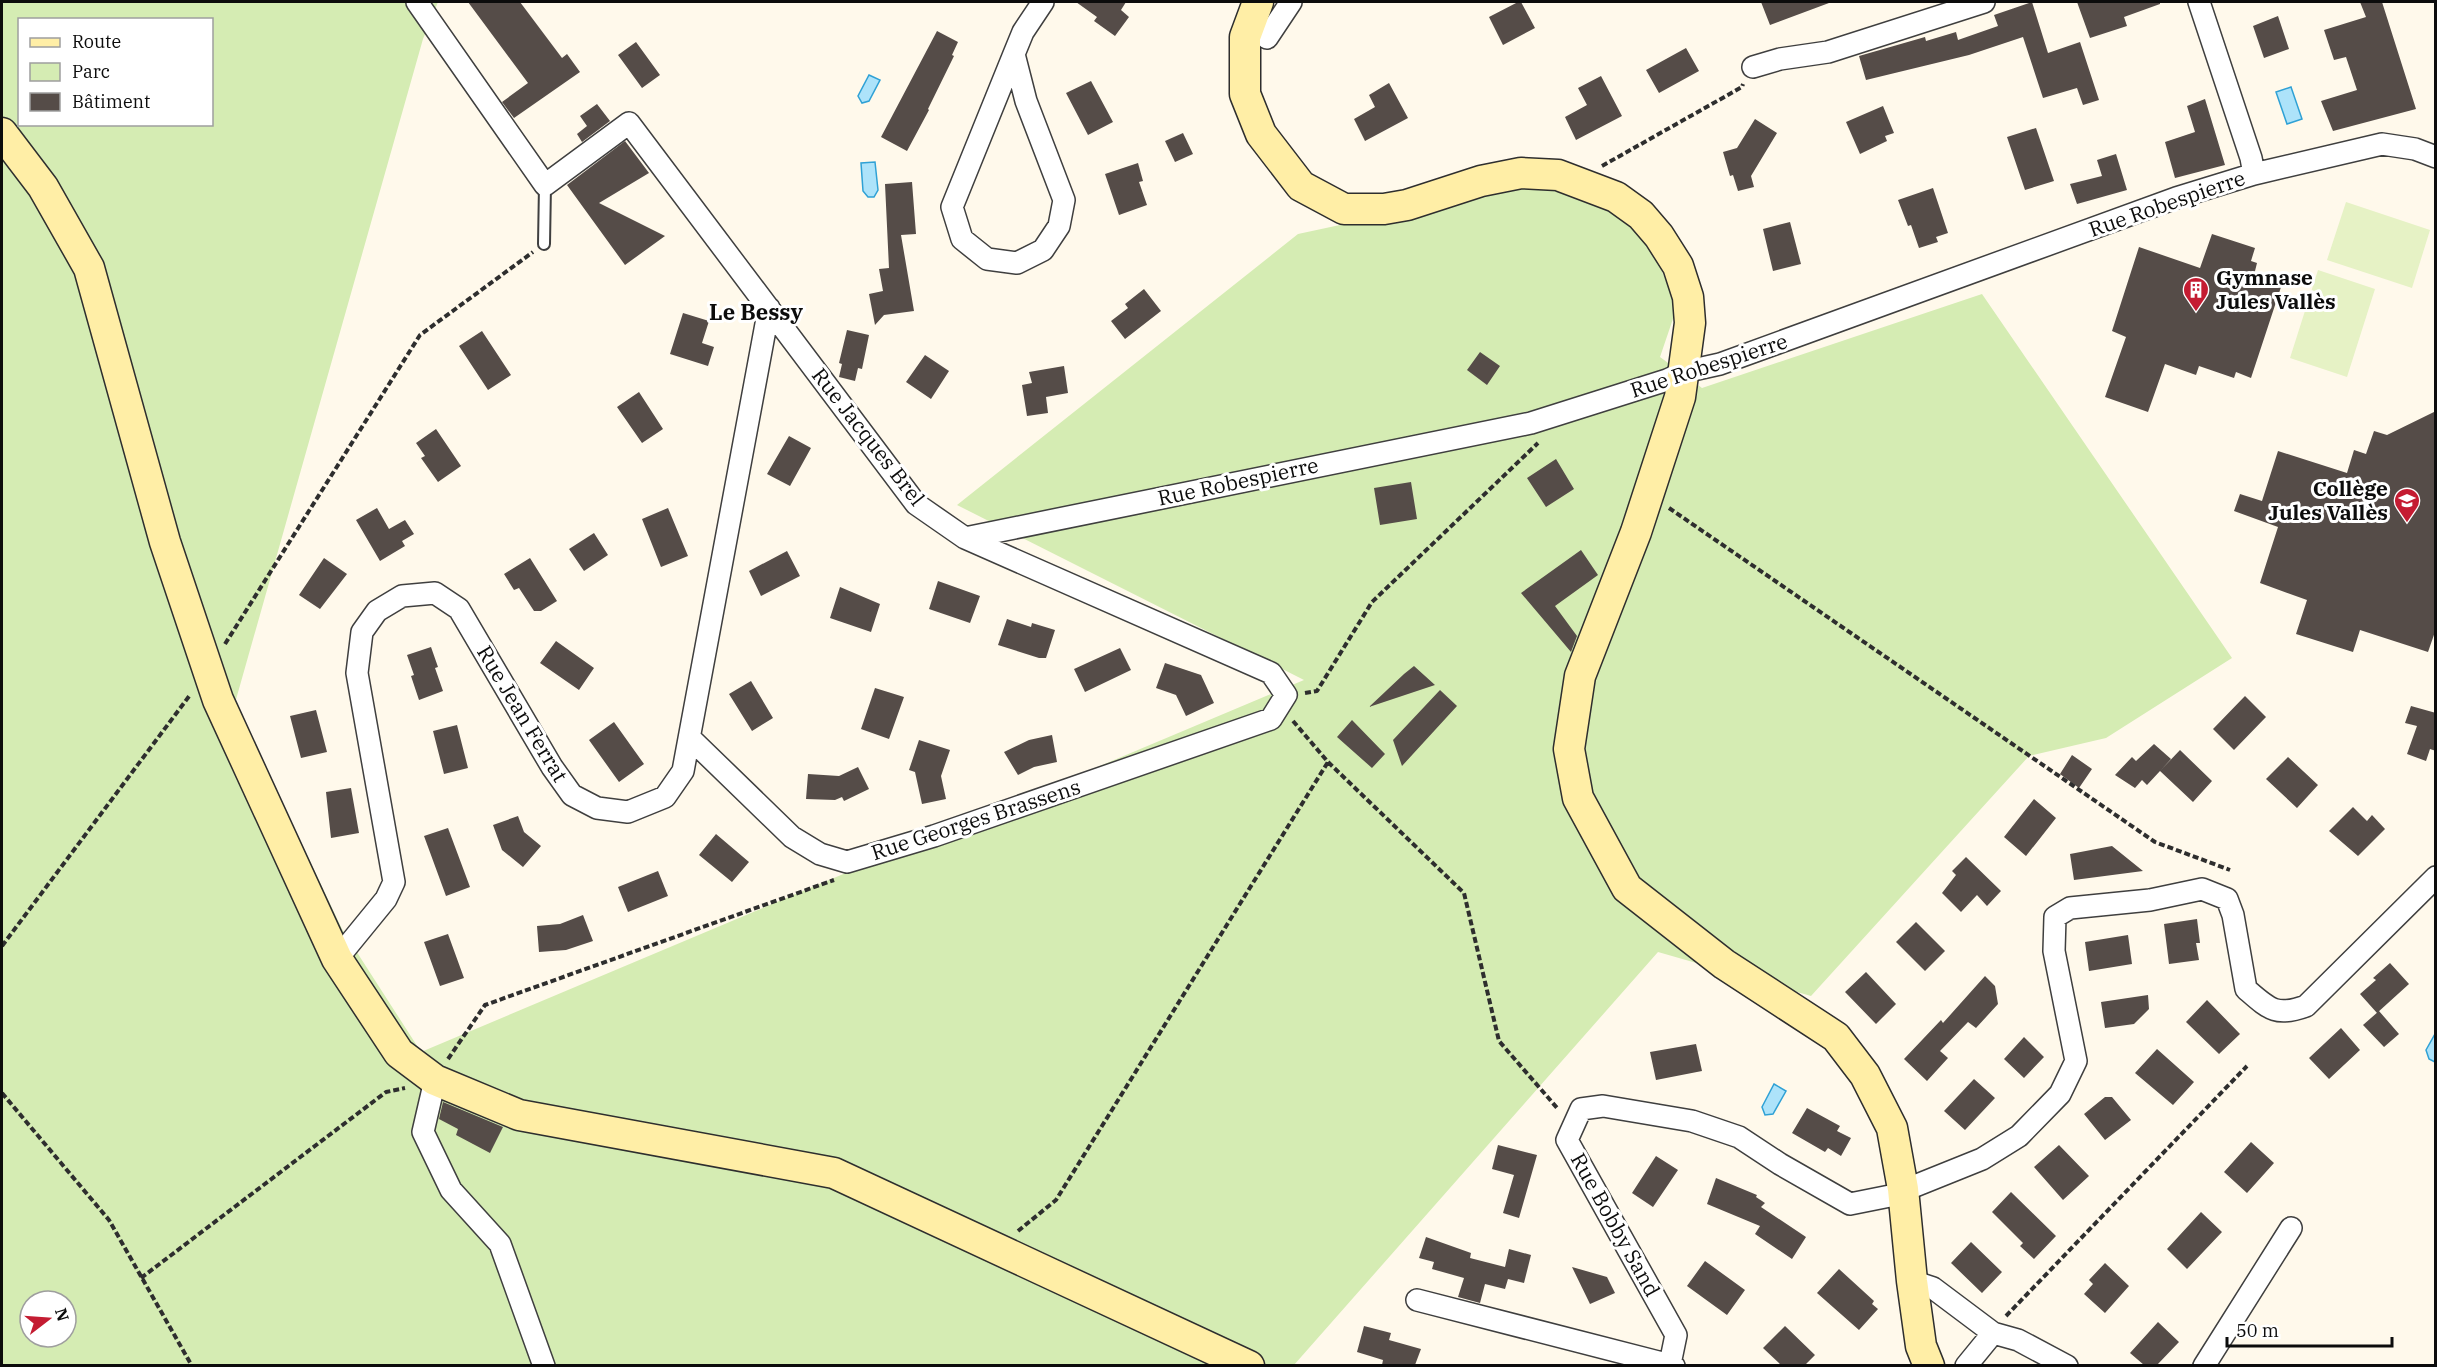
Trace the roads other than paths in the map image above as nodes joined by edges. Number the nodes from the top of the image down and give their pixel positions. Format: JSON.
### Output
{"nodes":[{"id":1,"x":417,"y":2,"type":"edge"},
{"id":2,"x":1043,"y":2,"type":"edge"},
{"id":3,"x":1258,"y":2,"type":"edge"},
{"id":4,"x":1291,"y":2,"type":"edge"},
{"id":5,"x":1984,"y":2,"type":"edge"},
{"id":6,"x":2199,"y":2,"type":"edge"},
{"id":7,"x":1267,"y":38,"type":"dead end"},
{"id":8,"x":1014,"y":54,"type":"junction"},
{"id":9,"x":1753,"y":68,"type":"road end"},
{"id":10,"x":2,"y":134,"type":"edge"},
{"id":11,"x":2436,"y":157,"type":"edge"},
{"id":12,"x":2254,"y":174,"type":"junction"},
{"id":13,"x":545,"y":184,"type":"junction"},
{"id":14,"x":544,"y":244,"type":"road end"},
{"id":15,"x":768,"y":308,"type":"junction"},
{"id":16,"x":1684,"y":372,"type":"junction"},
{"id":17,"x":965,"y":538,"type":"junction"},
{"id":18,"x":1286,"y":695,"type":"joint"},
{"id":19,"x":690,"y":738,"type":"junction"},
{"id":20,"x":2436,"y":877,"type":"edge"},
{"id":21,"x":337,"y":959,"type":"junction"},
{"id":22,"x":435,"y":1080,"type":"junction"},
{"id":23,"x":1903,"y":1189,"type":"junction"},
{"id":24,"x":2291,"y":1228,"type":"dead end"},
{"id":25,"x":1912,"y":1281,"type":"junction"},
{"id":26,"x":1417,"y":1300,"type":"dead end"},
{"id":27,"x":1994,"y":1333,"type":"junction"},
{"id":28,"x":544,"y":1365,"type":"edge"},
{"id":29,"x":1248,"y":1365,"type":"edge"},
{"id":30,"x":1672,"y":1365,"type":"edge"},
{"id":31,"x":1929,"y":1365,"type":"edge"},
{"id":32,"x":1966,"y":1365,"type":"edge"},
{"id":33,"x":2067,"y":1365,"type":"edge"},
{"id":34,"x":2204,"y":1365,"type":"edge"}],
"edges":[{"from":1,"to":13,"type":"street"},
{"from":2,"to":8,"type":"street"},
{"from":3,"to":16,"type":"street"},
{"from":4,"to":7,"type":"street"},
{"from":5,"to":9,"type":"street"},
{"from":6,"to":12,"type":"street"},
{"from":8,"to":8,"type":"street"},
{"from":10,"to":21,"type":"street"},
{"from":11,"to":12,"type":"street","name":"Rue Robespierre"},
{"from":12,"to":16,"type":"street","name":"Rue Robespierre"},
{"from":13,"to":14,"type":"lane"},
{"from":13,"to":15,"type":"street","name":"Rue Jacques Brel"},
{"from":15,"to":17,"type":"street","name":"Rue Jacques Brel"},
{"from":15,"to":19,"type":"street","name":"Rue Jean Ferrat"},
{"from":16,"to":17,"type":"street","name":"Rue Robespierre"},
{"from":16,"to":23,"type":"street"},
{"from":17,"to":18,"type":"street","name":"Rue Jacques Brel"},
{"from":18,"to":19,"type":"street","name":"Rue Georges Brassens"},
{"from":19,"to":21,"type":"street","name":"Rue Jean Ferrat"},
{"from":20,"to":23,"type":"street"},
{"from":21,"to":22,"type":"street"},
{"from":22,"to":28,"type":"street"},
{"from":22,"to":29,"type":"street"},
{"from":23,"to":25,"type":"street"},
{"from":23,"to":30,"type":"street","name":"Rue Bobby Sand"},
{"from":24,"to":34,"type":"street"},
{"from":25,"to":27,"type":"street"},
{"from":25,"to":31,"type":"street"},
{"from":26,"to":30,"type":"street","name":"Rue Bobby Sand"},
{"from":27,"to":32,"type":"street"},
{"from":27,"to":33,"type":"street"}]}
